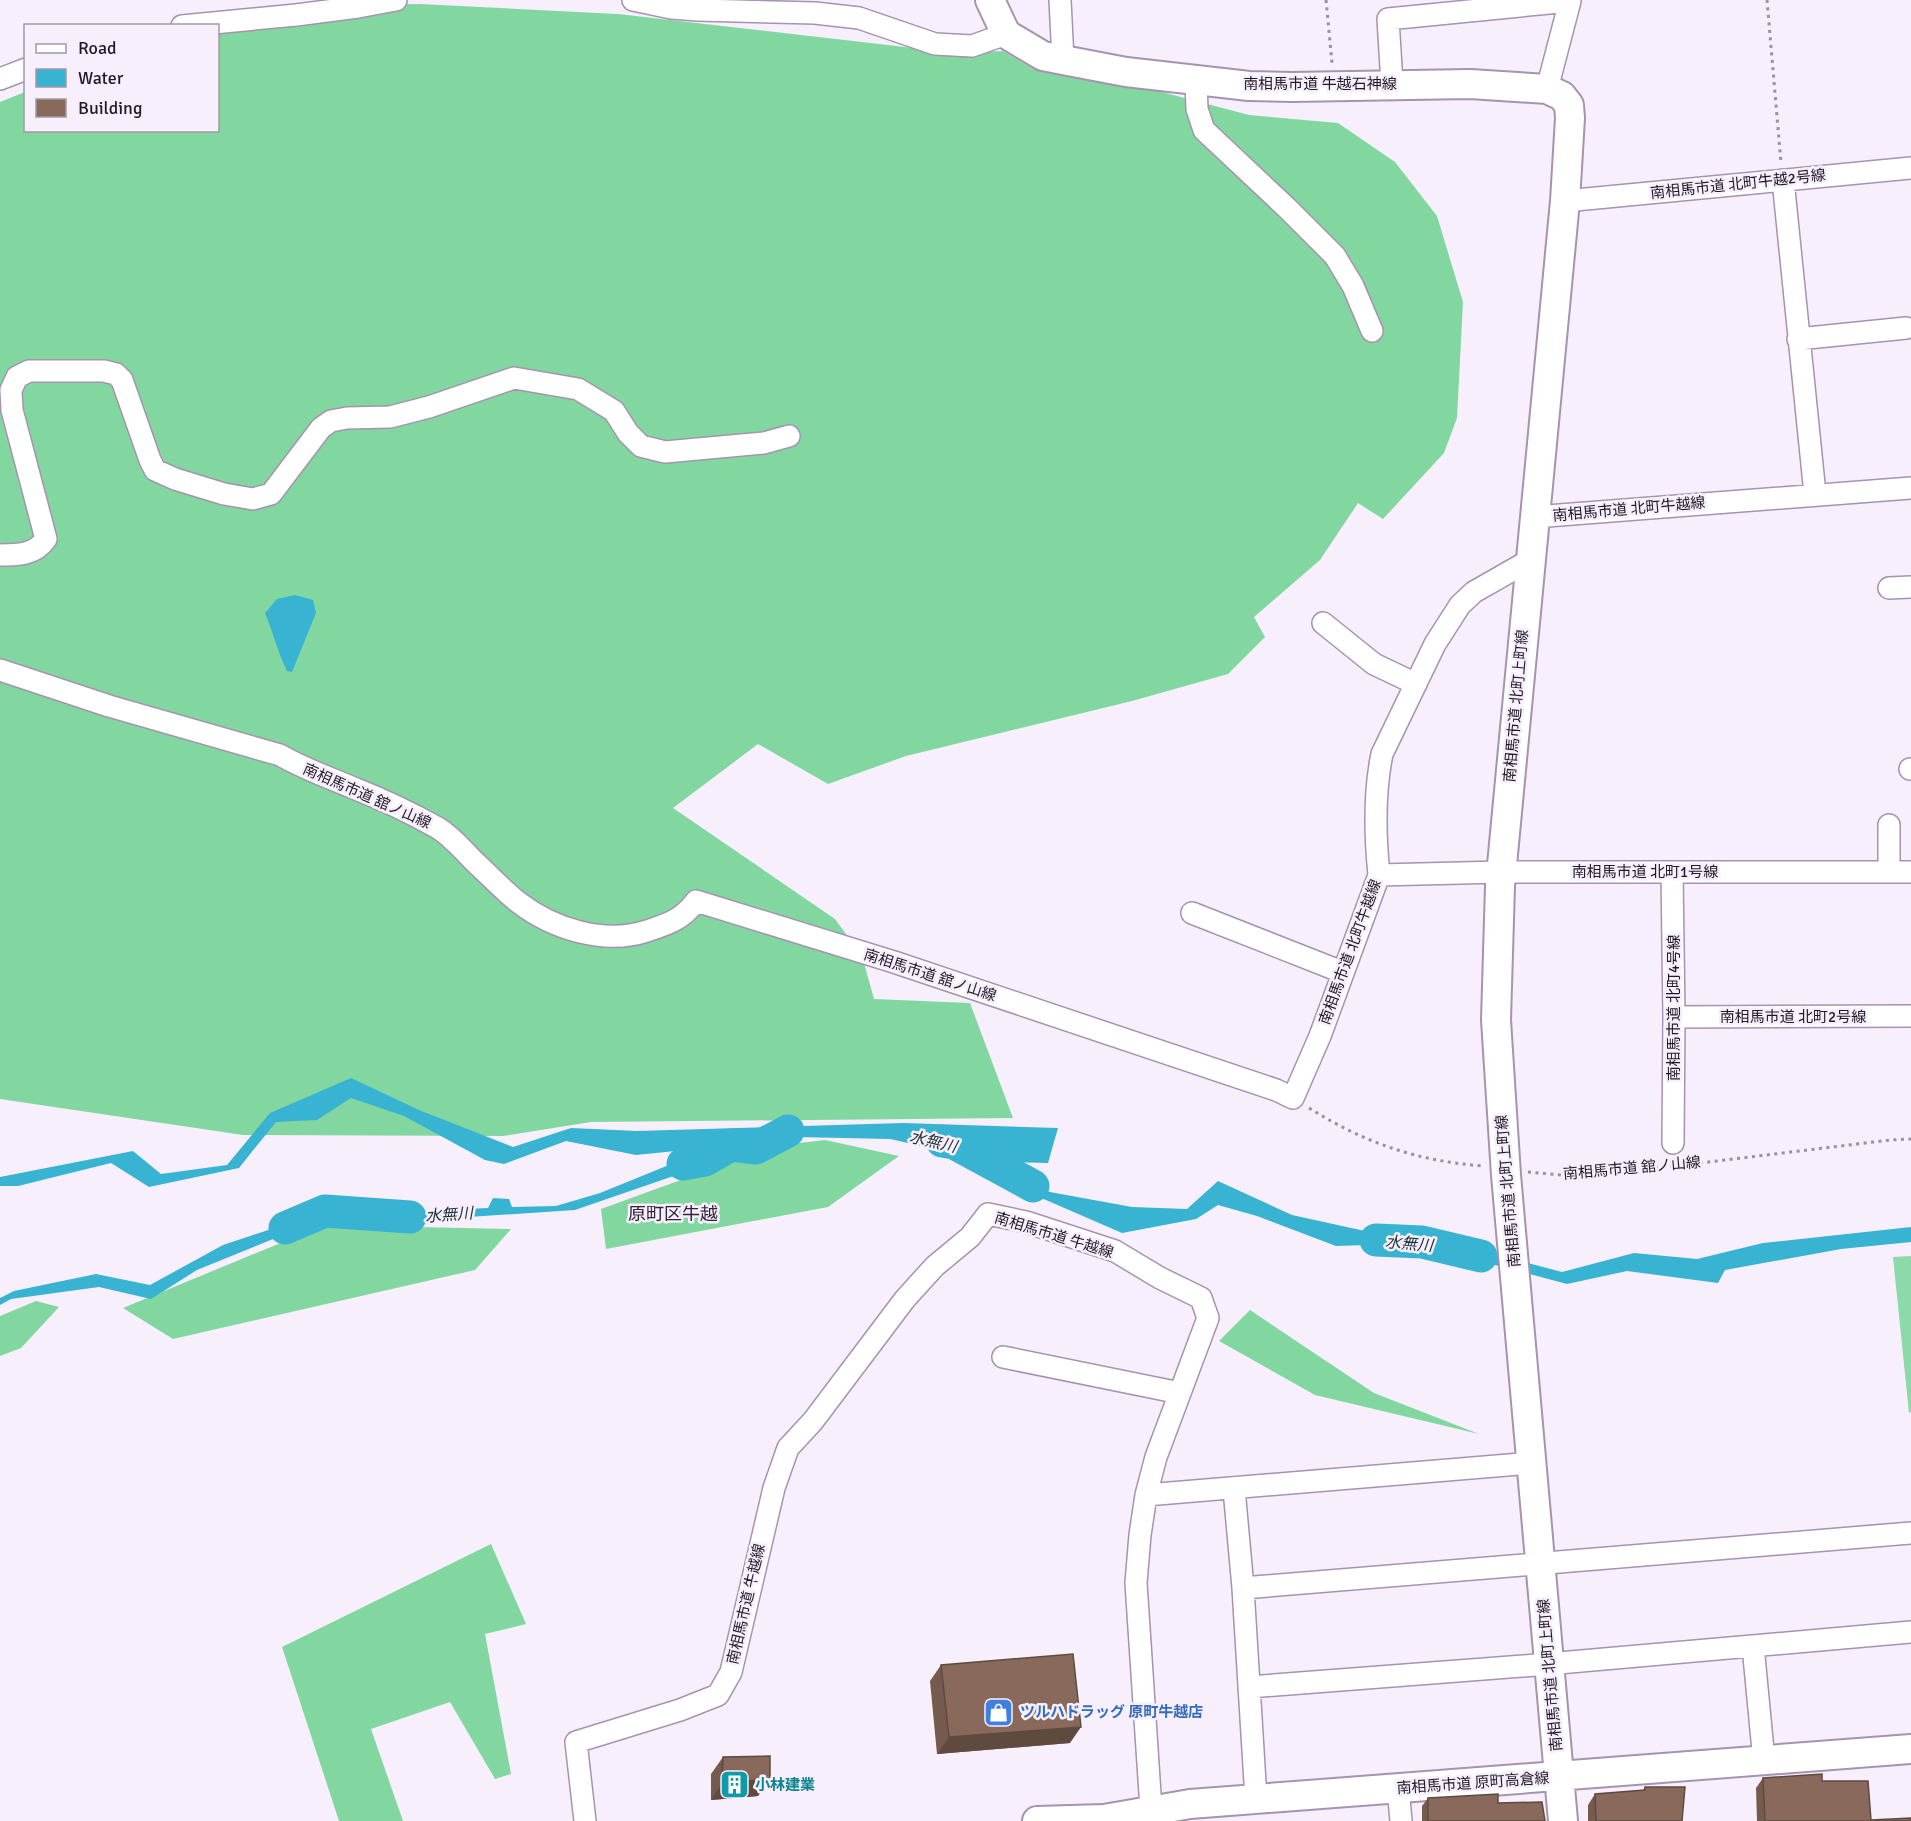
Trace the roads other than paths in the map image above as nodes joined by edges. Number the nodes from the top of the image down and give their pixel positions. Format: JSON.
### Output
{"nodes":[{"id":1,"x":396,"y":0,"type":"edge"},
{"id":2,"x":633,"y":0,"type":"edge"},
{"id":3,"x":990,"y":0,"type":"edge"},
{"id":4,"x":1060,"y":0,"type":"edge"},
{"id":5,"x":203,"y":24,"type":"edge"},
{"id":6,"x":1006,"y":34,"type":"junction"},
{"id":7,"x":1063,"y":60,"type":"junction"},
{"id":8,"x":24,"y":70,"type":"edge"},
{"id":9,"x":0,"y":79,"type":"edge"},
{"id":10,"x":1196,"y":81,"type":"junction"},
{"id":11,"x":1392,"y":84,"type":"junction"},
{"id":12,"x":1547,"y":89,"type":"junction"},
{"id":13,"x":1911,"y":168,"type":"edge"},
{"id":14,"x":1783,"y":180,"type":"junction"},
{"id":15,"x":1565,"y":201,"type":"junction"},
{"id":16,"x":1906,"y":328,"type":"dead end"},
{"id":17,"x":1372,"y":332,"type":"dead end"},
{"id":18,"x":1798,"y":339,"type":"junction"},
{"id":19,"x":789,"y":435,"type":"dead end"},
{"id":20,"x":1911,"y":488,"type":"edge"},
{"id":21,"x":1815,"y":494,"type":"junction"},
{"id":22,"x":1534,"y":517,"type":"junction"},
{"id":23,"x":0,"y":555,"type":"edge"},
{"id":24,"x":1530,"y":560,"type":"junction"},
{"id":25,"x":1911,"y":586,"type":"edge"},
{"id":26,"x":1889,"y":588,"type":"dead end"},
{"id":27,"x":1323,"y":623,"type":"dead end"},
{"id":28,"x":0,"y":670,"type":"edge"},
{"id":29,"x":1416,"y":684,"type":"junction"},
{"id":30,"x":1889,"y":825,"type":"dead end"},
{"id":31,"x":1501,"y":872,"type":"junction"},
{"id":32,"x":1889,"y":872,"type":"junction"},
{"id":33,"x":1911,"y":872,"type":"edge"},
{"id":34,"x":1672,"y":873,"type":"junction"},
{"id":35,"x":1379,"y":875,"type":"junction"},
{"id":36,"x":1192,"y":913,"type":"dead end"},
{"id":37,"x":1342,"y":972,"type":"junction"},
{"id":38,"x":1911,"y":1016,"type":"edge"},
{"id":39,"x":1674,"y":1017,"type":"junction"},
{"id":40,"x":1293,"y":1098,"type":"joint"},
{"id":41,"x":1673,"y":1143,"type":"dead end"},
{"id":42,"x":1003,"y":1357,"type":"dead end"},
{"id":43,"x":1180,"y":1393,"type":"junction"},
{"id":44,"x":1531,"y":1456,"type":"junction"},
{"id":45,"x":1234,"y":1489,"type":"junction"},
{"id":46,"x":1146,"y":1494,"type":"junction"},
{"id":47,"x":1911,"y":1533,"type":"edge"},
{"id":48,"x":1540,"y":1564,"type":"junction"},
{"id":49,"x":1243,"y":1588,"type":"junction"},
{"id":50,"x":1911,"y":1632,"type":"edge"},
{"id":51,"x":1753,"y":1646,"type":"junction"},
{"id":52,"x":1549,"y":1664,"type":"junction"},
{"id":53,"x":1249,"y":1687,"type":"junction"},
{"id":54,"x":1911,"y":1749,"type":"edge"},
{"id":55,"x":1764,"y":1761,"type":"junction"},
{"id":56,"x":1559,"y":1776,"type":"junction"},
{"id":57,"x":1398,"y":1788,"type":"junction"},
{"id":58,"x":1257,"y":1799,"type":"junction"},
{"id":59,"x":1151,"y":1809,"type":"junction"},
{"id":60,"x":585,"y":1821,"type":"edge"},
{"id":61,"x":1037,"y":1821,"type":"edge"},
{"id":62,"x":1401,"y":1821,"type":"edge"},
{"id":63,"x":1563,"y":1821,"type":"edge"}],
"edges":[{"from":1,"to":5,"type":"street"},
{"from":2,"to":6,"type":"street"},
{"from":3,"to":6,"type":"street"},
{"from":4,"to":7,"type":"street"},
{"from":6,"to":7,"type":"street","name":"南相馬市道 牛越石神線"},
{"from":7,"to":10,"type":"street","name":"南相馬市道 牛越石神線"},
{"from":8,"to":9,"type":"street"},
{"from":10,"to":11,"type":"street","name":"南相馬市道 牛越石神線"},
{"from":10,"to":17,"type":"street"},
{"from":11,"to":12,"type":"street","name":"南相馬市道 牛越石神線"},
{"from":11,"to":12,"type":"street"},
{"from":12,"to":15,"type":"street"},
{"from":13,"to":14,"type":"street","name":"南相馬市道 北町牛越2号線"},
{"from":14,"to":15,"type":"street","name":"南相馬市道 北町牛越2号線"},
{"from":14,"to":18,"type":"street"},
{"from":15,"to":22,"type":"street"},
{"from":16,"to":18,"type":"street"},
{"from":18,"to":21,"type":"street"},
{"from":19,"to":23,"type":"street"},
{"from":20,"to":21,"type":"street","name":"南相馬市道 北町牛越線"},
{"from":21,"to":22,"type":"street","name":"南相馬市道 北町牛越線"},
{"from":22,"to":24,"type":"street","name":"南相馬市道 北町牛越線"},
{"from":24,"to":29,"type":"street","name":"南相馬市道 北町牛越線"},
{"from":24,"to":31,"type":"street","name":"南相馬市道 北町上町線"},
{"from":25,"to":26,"type":"street"},
{"from":27,"to":29,"type":"street"},
{"from":28,"to":40,"type":"street","name":"南相馬市道 舘ノ山線"},
{"from":29,"to":35,"type":"street","name":"南相馬市道 北町牛越線"},
{"from":30,"to":32,"type":"street"},
{"from":31,"to":34,"type":"street","name":"南相馬市道 北町1号線"},
{"from":31,"to":35,"type":"street","name":"南相馬市道 北町1号線"},
{"from":31,"to":44,"type":"street","name":"南相馬市道 北町上町線"},
{"from":32,"to":33,"type":"street","name":"南相馬市道 北町1号線"},
{"from":32,"to":34,"type":"street","name":"南相馬市道 北町1号線"},
{"from":34,"to":39,"type":"street","name":"南相馬市道 北町4号線"},
{"from":35,"to":37,"type":"street","name":"南相馬市道 北町牛越線"},
{"from":36,"to":37,"type":"street"},
{"from":37,"to":40,"type":"street","name":"南相馬市道 北町牛越線"},
{"from":38,"to":39,"type":"street","name":"南相馬市道 北町2号線"},
{"from":39,"to":41,"type":"street","name":"南相馬市道 北町4号線"},
{"from":42,"to":43,"type":"street"},
{"from":43,"to":46,"type":"street","name":"南相馬市道 牛越線"},
{"from":43,"to":60,"type":"street","name":"南相馬市道 牛越線"},
{"from":44,"to":45,"type":"street"},
{"from":44,"to":48,"type":"street","name":"南相馬市道 北町上町線"},
{"from":45,"to":46,"type":"street"},
{"from":45,"to":49,"type":"street"},
{"from":46,"to":59,"type":"street","name":"南相馬市道 牛越線"},
{"from":47,"to":48,"type":"street"},
{"from":48,"to":49,"type":"street"},
{"from":48,"to":52,"type":"street","name":"南相馬市道 北町上町線"},
{"from":49,"to":53,"type":"street"},
{"from":50,"to":51,"type":"street"},
{"from":51,"to":52,"type":"street"},
{"from":51,"to":55,"type":"street"},
{"from":52,"to":53,"type":"street"},
{"from":52,"to":56,"type":"street","name":"南相馬市道 北町上町線"},
{"from":53,"to":58,"type":"street"},
{"from":54,"to":55,"type":"street","name":"南相馬市道 原町高倉線"},
{"from":55,"to":56,"type":"street","name":"南相馬市道 原町高倉線"},
{"from":56,"to":57,"type":"street","name":"南相馬市道 原町高倉線"},
{"from":56,"to":63,"type":"street","name":"南相馬市道 北町上町線"},
{"from":57,"to":58,"type":"street","name":"南相馬市道 原町高倉線"},
{"from":57,"to":62,"type":"street"},
{"from":58,"to":59,"type":"street","name":"南相馬市道 原町高倉線"},
{"from":59,"to":61,"type":"street","name":"南相馬市道 原町高倉線"}]}
